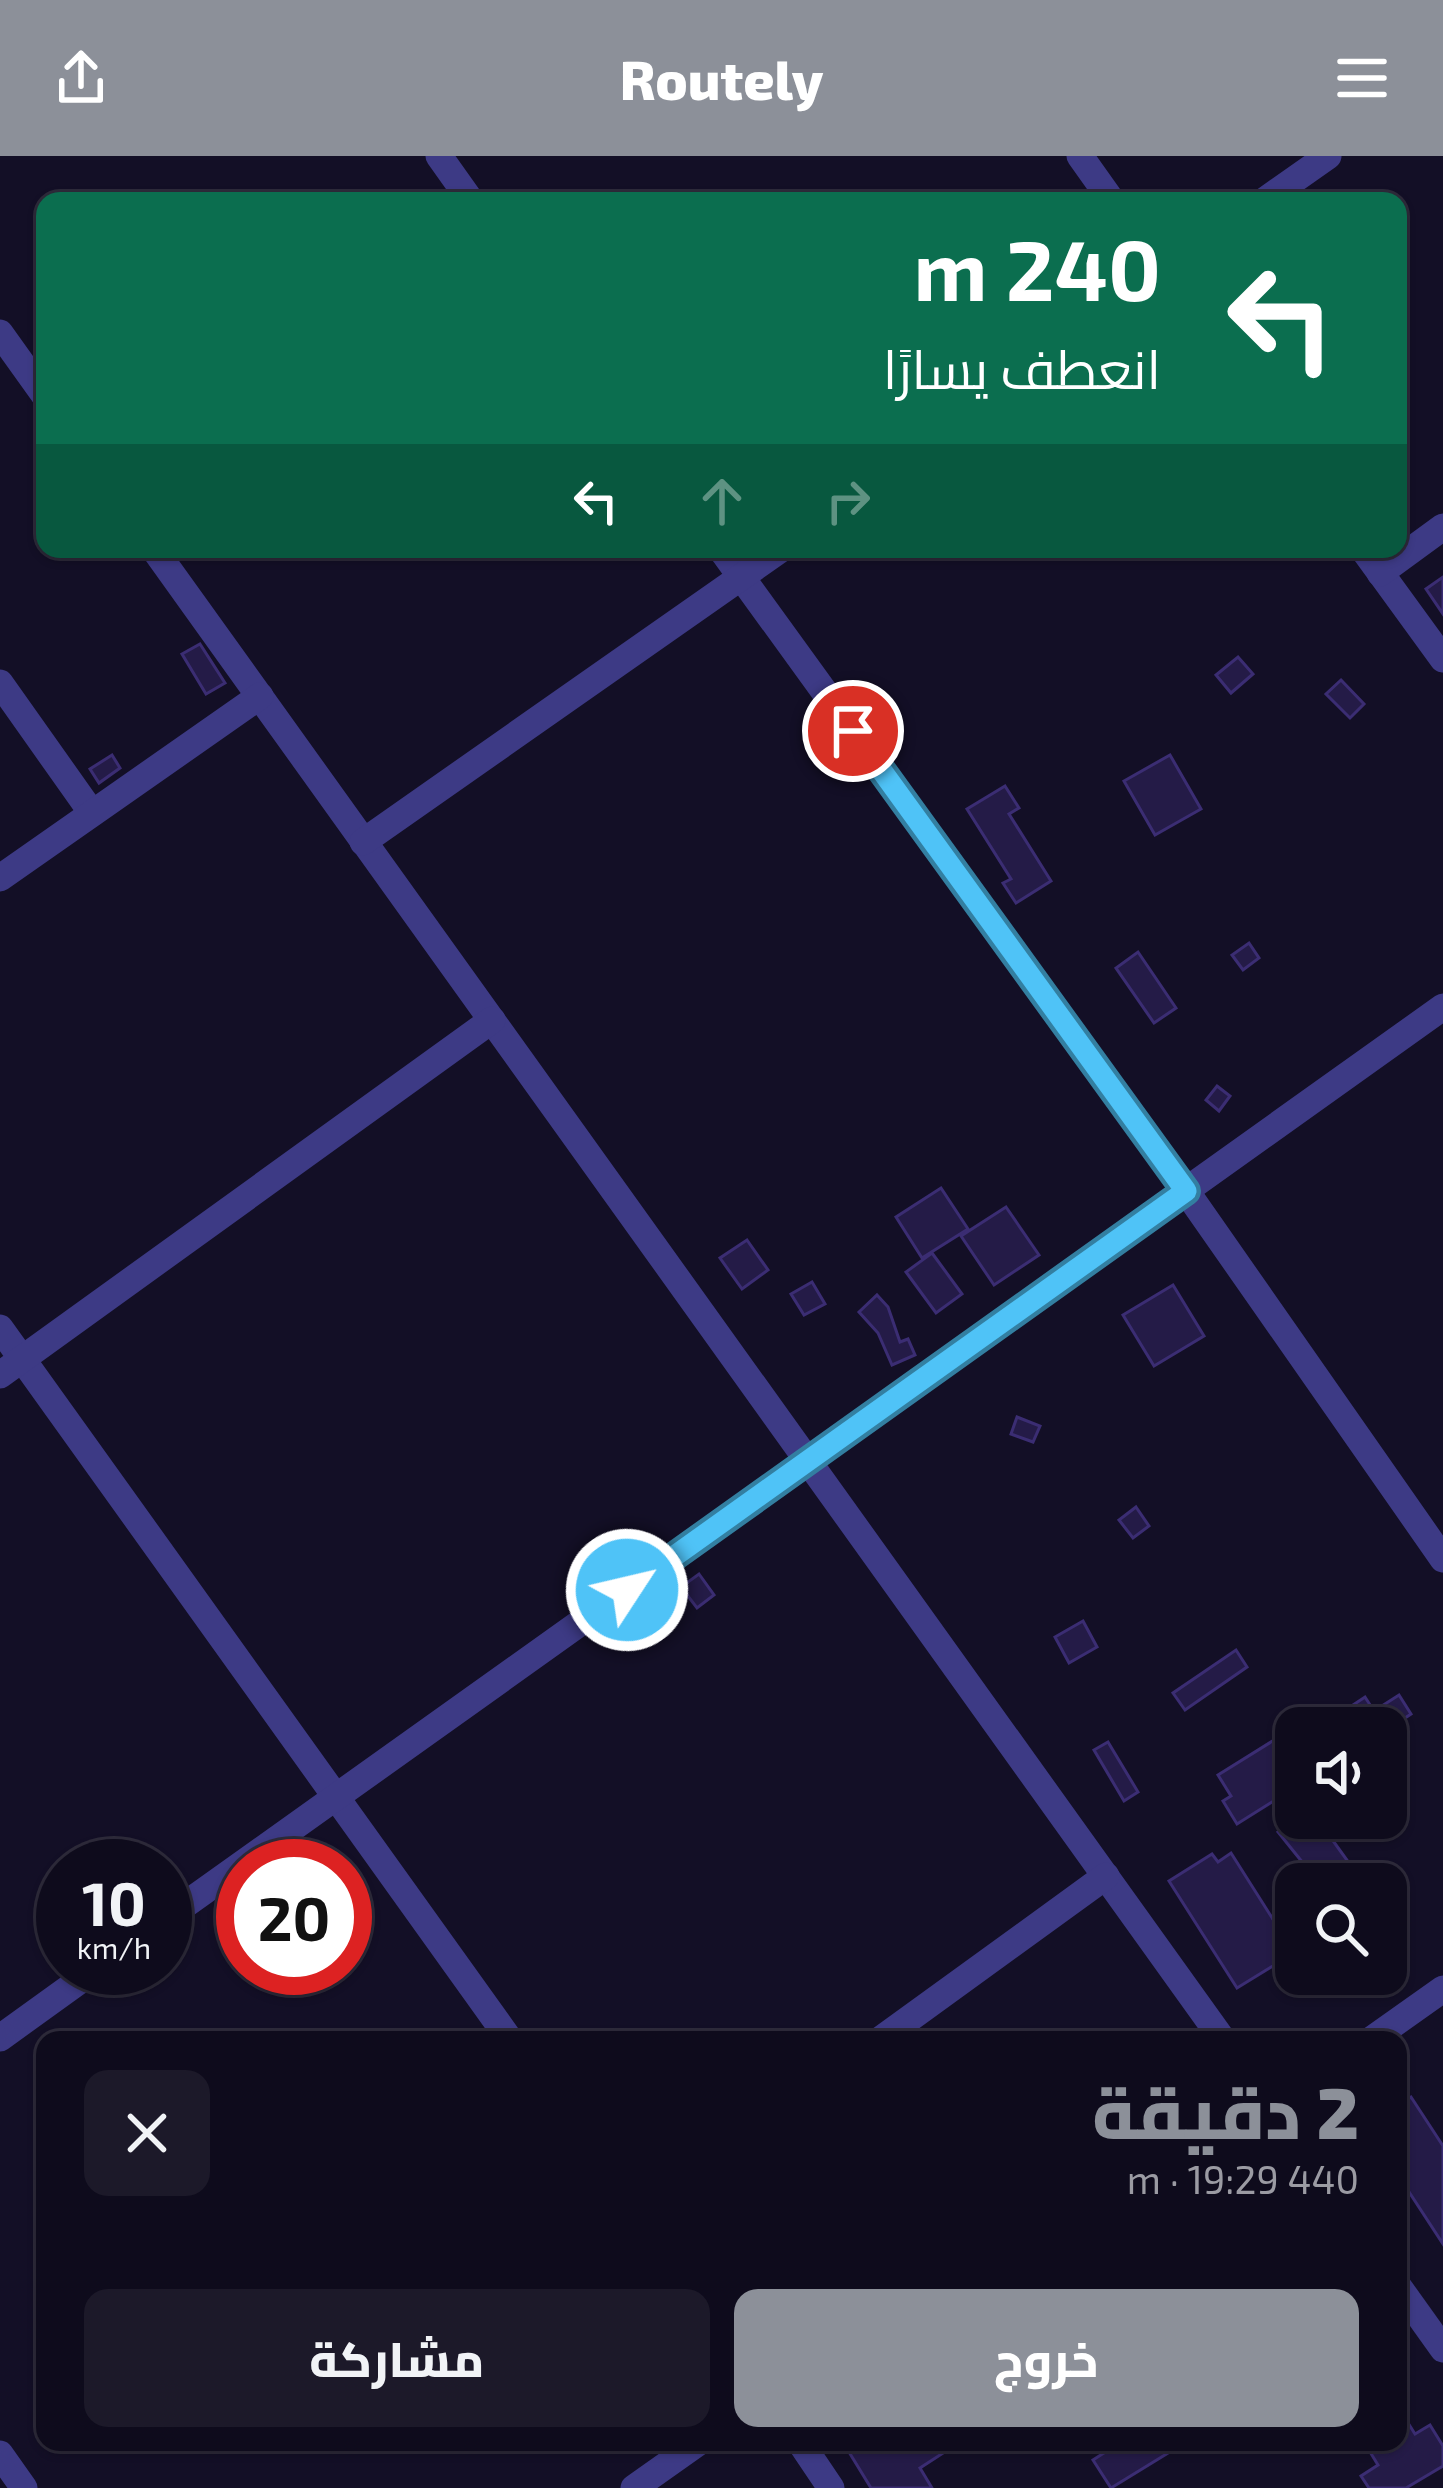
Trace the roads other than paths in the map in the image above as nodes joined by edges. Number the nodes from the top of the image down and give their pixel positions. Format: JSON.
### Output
{"nodes":[{"id":1,"x":439,"y":156,"type":"edge"},
{"id":2,"x":1080,"y":156,"type":"edge"},
{"id":3,"x":1328,"y":156,"type":"edge"},
{"id":4,"x":465,"y":192,"type":"edge"},
{"id":5,"x":1106,"y":192,"type":"edge"},
{"id":6,"x":1277,"y":192,"type":"edge"},
{"id":7,"x":0,"y":333,"type":"edge"},
{"id":8,"x":36,"y":383,"type":"edge"},
{"id":9,"x":1443,"y":527,"type":"edge"},
{"id":10,"x":1407,"y":554,"type":"edge"},
{"id":11,"x":160,"y":558,"type":"edge"},
{"id":12,"x":727,"y":558,"type":"edge"},
{"id":13,"x":769,"y":558,"type":"edge"},
{"id":14,"x":1370,"y":558,"type":"edge"},
{"id":15,"x":1401,"y":558,"type":"edge"},
{"id":16,"x":1381,"y":573,"type":"junction"},
{"id":17,"x":741,"y":578,"type":"junction"},
{"id":18,"x":1443,"y":659,"type":"edge"},
{"id":19,"x":0,"y":682,"type":"edge"},
{"id":20,"x":260,"y":696,"type":"junction"},
{"id":21,"x":92,"y":813,"type":"junction"},
{"id":22,"x":363,"y":842,"type":"junction"},
{"id":23,"x":0,"y":878,"type":"edge"},
{"id":24,"x":1443,"y":1007,"type":"edge"},
{"id":25,"x":491,"y":1020,"type":"junction"},
{"id":26,"x":1186,"y":1191,"type":"junction"},
{"id":27,"x":0,"y":1328,"type":"edge"},
{"id":28,"x":11,"y":1367,"type":"edge"},
{"id":29,"x":809,"y":1461,"type":"junction"},
{"id":30,"x":1443,"y":1559,"type":"edge"},
{"id":31,"x":336,"y":1797,"type":"junction"},
{"id":32,"x":1106,"y":1876,"type":"junction"},
{"id":33,"x":192,"y":1900,"type":"edge"},
{"id":34,"x":1443,"y":1989,"type":"edge"},
{"id":35,"x":60,"y":1995,"type":"edge"},
{"id":36,"x":504,"y":2031,"type":"edge"},
{"id":37,"x":892,"y":2031,"type":"edge"},
{"id":38,"x":1217,"y":2031,"type":"edge"},
{"id":39,"x":1384,"y":2031,"type":"edge"},
{"id":40,"x":0,"y":2038,"type":"edge"},
{"id":41,"x":1407,"y":2299,"type":"edge"},
{"id":42,"x":1443,"y":2349,"type":"edge"},
{"id":43,"x":686,"y":2451,"type":"edge"},
{"id":44,"x":806,"y":2451,"type":"edge"},
{"id":45,"x":0,"y":2454,"type":"edge"},
{"id":46,"x":24,"y":2488,"type":"edge"},
{"id":47,"x":634,"y":2488,"type":"edge"},
{"id":48,"x":831,"y":2488,"type":"edge"}],
"edges":[{"from":1,"to":4,"type":"lane"},
{"from":2,"to":5,"type":"lane"},
{"from":3,"to":6,"type":"lane"},
{"from":7,"to":8,"type":"lane"},
{"from":9,"to":10,"type":"lane"},
{"from":11,"to":20,"type":"lane"},
{"from":12,"to":17,"type":"lane"},
{"from":13,"to":17,"type":"lane"},
{"from":14,"to":16,"type":"lane"},
{"from":15,"to":16,"type":"lane"},
{"from":16,"to":18,"type":"lane"},
{"from":17,"to":22,"type":"lane"},
{"from":17,"to":26,"type":"lane"},
{"from":19,"to":21,"type":"lane"},
{"from":20,"to":21,"type":"lane"},
{"from":20,"to":22,"type":"lane"},
{"from":21,"to":23,"type":"lane"},
{"from":22,"to":25,"type":"lane"},
{"from":24,"to":26,"type":"lane"},
{"from":25,"to":28,"type":"lane"},
{"from":25,"to":29,"type":"lane"},
{"from":26,"to":29,"type":"lane"},
{"from":26,"to":30,"type":"lane"},
{"from":27,"to":28,"type":"lane"},
{"from":28,"to":31,"type":"lane"},
{"from":29,"to":31,"type":"lane"},
{"from":29,"to":32,"type":"lane"},
{"from":31,"to":33,"type":"lane"},
{"from":31,"to":36,"type":"lane"},
{"from":32,"to":37,"type":"lane"},
{"from":32,"to":38,"type":"lane"},
{"from":34,"to":39,"type":"lane"},
{"from":35,"to":40,"type":"lane"},
{"from":41,"to":42,"type":"lane"},
{"from":43,"to":47,"type":"lane"},
{"from":44,"to":48,"type":"lane"},
{"from":45,"to":46,"type":"lane"}]}
